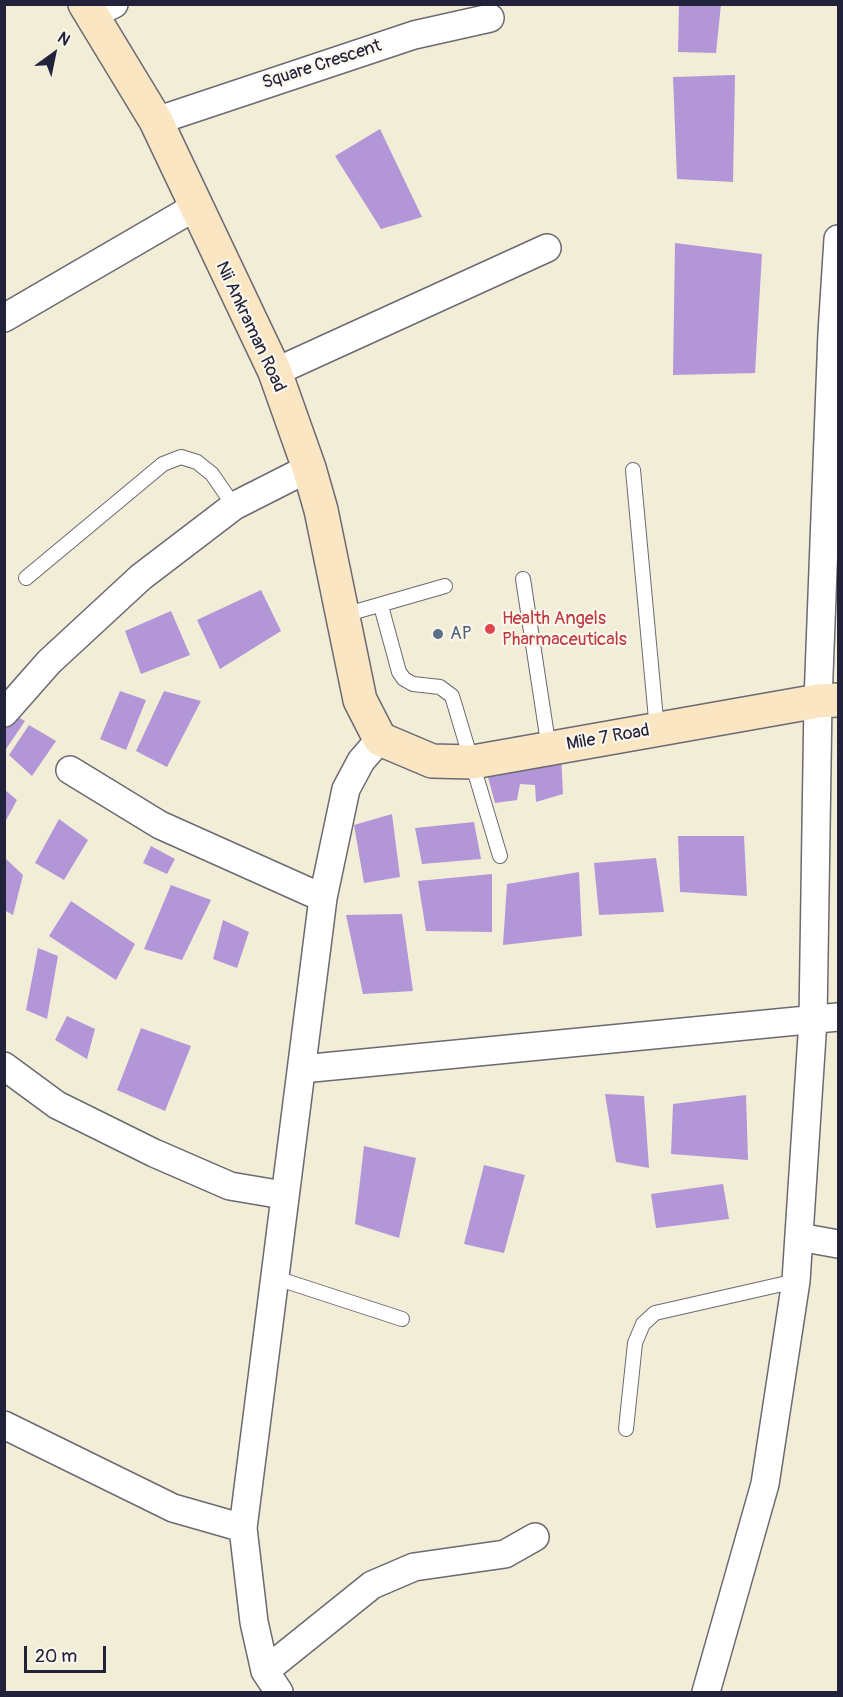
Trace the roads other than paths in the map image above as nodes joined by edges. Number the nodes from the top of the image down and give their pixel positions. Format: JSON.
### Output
{"nodes":[{"id":1,"x":96,"y":8,"type":"edge"},
{"id":2,"x":490,"y":18,"type":"dead end"},
{"id":3,"x":156,"y":121,"type":"junction"},
{"id":4,"x":195,"y":207,"type":"junction"},
{"id":5,"x":838,"y":239,"type":"edge"},
{"id":6,"x":547,"y":249,"type":"dead end"},
{"id":7,"x":4,"y":318,"type":"edge"},
{"id":8,"x":275,"y":372,"type":"junction"},
{"id":9,"x":309,"y":468,"type":"junction"},
{"id":10,"x":633,"y":470,"type":"dead end"},
{"id":11,"x":234,"y":506,"type":"junction"},
{"id":12,"x":26,"y":578,"type":"dead end"},
{"id":13,"x":523,"y":579,"type":"dead end"},
{"id":14,"x":446,"y":586,"type":"dead end"},
{"id":15,"x":381,"y":606,"type":"junction"},
{"id":16,"x":344,"y":615,"type":"junction"},
{"id":17,"x":828,"y":700,"type":"edge"},
{"id":18,"x":4,"y":713,"type":"edge"},
{"id":19,"x":657,"y":730,"type":"junction"},
{"id":20,"x":380,"y":739,"type":"junction"},
{"id":21,"x":549,"y":749,"type":"junction"},
{"id":22,"x":473,"y":762,"type":"junction"},
{"id":23,"x":70,"y":770,"type":"dead end"},
{"id":24,"x":500,"y":856,"type":"dead end"},
{"id":25,"x":323,"y":898,"type":"junction"},
{"id":26,"x":826,"y":1018,"type":"edge"},
{"id":27,"x":4,"y":1066,"type":"edge"},
{"id":28,"x":302,"y":1069,"type":"junction"},
{"id":29,"x":283,"y":1196,"type":"junction"},
{"id":30,"x":799,"y":1237,"type":"junction"},
{"id":31,"x":838,"y":1244,"type":"edge"},
{"id":32,"x":273,"y":1277,"type":"junction"},
{"id":33,"x":796,"y":1281,"type":"junction"},
{"id":34,"x":402,"y":1319,"type":"dead end"},
{"id":35,"x":4,"y":1425,"type":"edge"},
{"id":36,"x":626,"y":1430,"type":"dead end"},
{"id":37,"x":243,"y":1528,"type":"junction"},
{"id":38,"x":535,"y":1537,"type":"dead end"},
{"id":39,"x":272,"y":1682,"type":"edge"},
{"id":40,"x":706,"y":1692,"type":"edge"}],
"edges":[{"from":1,"to":3,"type":"street","name":"Nii Ankraman Road"},
{"from":2,"to":3,"type":"street","name":"Square Crescent"},
{"from":3,"to":4,"type":"street","name":"Nii Ankraman Road"},
{"from":4,"to":7,"type":"street"},
{"from":4,"to":8,"type":"street","name":"Nii Ankraman Road"},
{"from":5,"to":17,"type":"street"},
{"from":6,"to":8,"type":"street"},
{"from":8,"to":9,"type":"street","name":"Nii Ankraman Road"},
{"from":9,"to":11,"type":"street"},
{"from":9,"to":16,"type":"street","name":"Nii Ankraman Road"},
{"from":10,"to":19,"type":"lane"},
{"from":11,"to":12,"type":"lane"},
{"from":11,"to":18,"type":"street"},
{"from":13,"to":21,"type":"lane"},
{"from":14,"to":15,"type":"lane"},
{"from":15,"to":16,"type":"lane"},
{"from":15,"to":22,"type":"lane"},
{"from":16,"to":20,"type":"street","name":"Nii Ankraman Road"},
{"from":17,"to":19,"type":"street","name":"Mile 7 Road"},
{"from":17,"to":26,"type":"street"},
{"from":19,"to":21,"type":"street","name":"Mile 7 Road"},
{"from":20,"to":22,"type":"street","name":"Mile 7 Road"},
{"from":20,"to":25,"type":"street"},
{"from":21,"to":22,"type":"street","name":"Mile 7 Road"},
{"from":22,"to":24,"type":"lane"},
{"from":23,"to":25,"type":"street"},
{"from":25,"to":28,"type":"street"},
{"from":26,"to":28,"type":"street"},
{"from":26,"to":30,"type":"street"},
{"from":27,"to":29,"type":"street"},
{"from":28,"to":29,"type":"street"},
{"from":29,"to":32,"type":"street"},
{"from":30,"to":31,"type":"street"},
{"from":30,"to":33,"type":"street"},
{"from":32,"to":34,"type":"lane"},
{"from":32,"to":37,"type":"street"},
{"from":33,"to":36,"type":"lane"},
{"from":33,"to":40,"type":"street"},
{"from":35,"to":37,"type":"street"},
{"from":37,"to":39,"type":"street"},
{"from":38,"to":39,"type":"street"}]}
